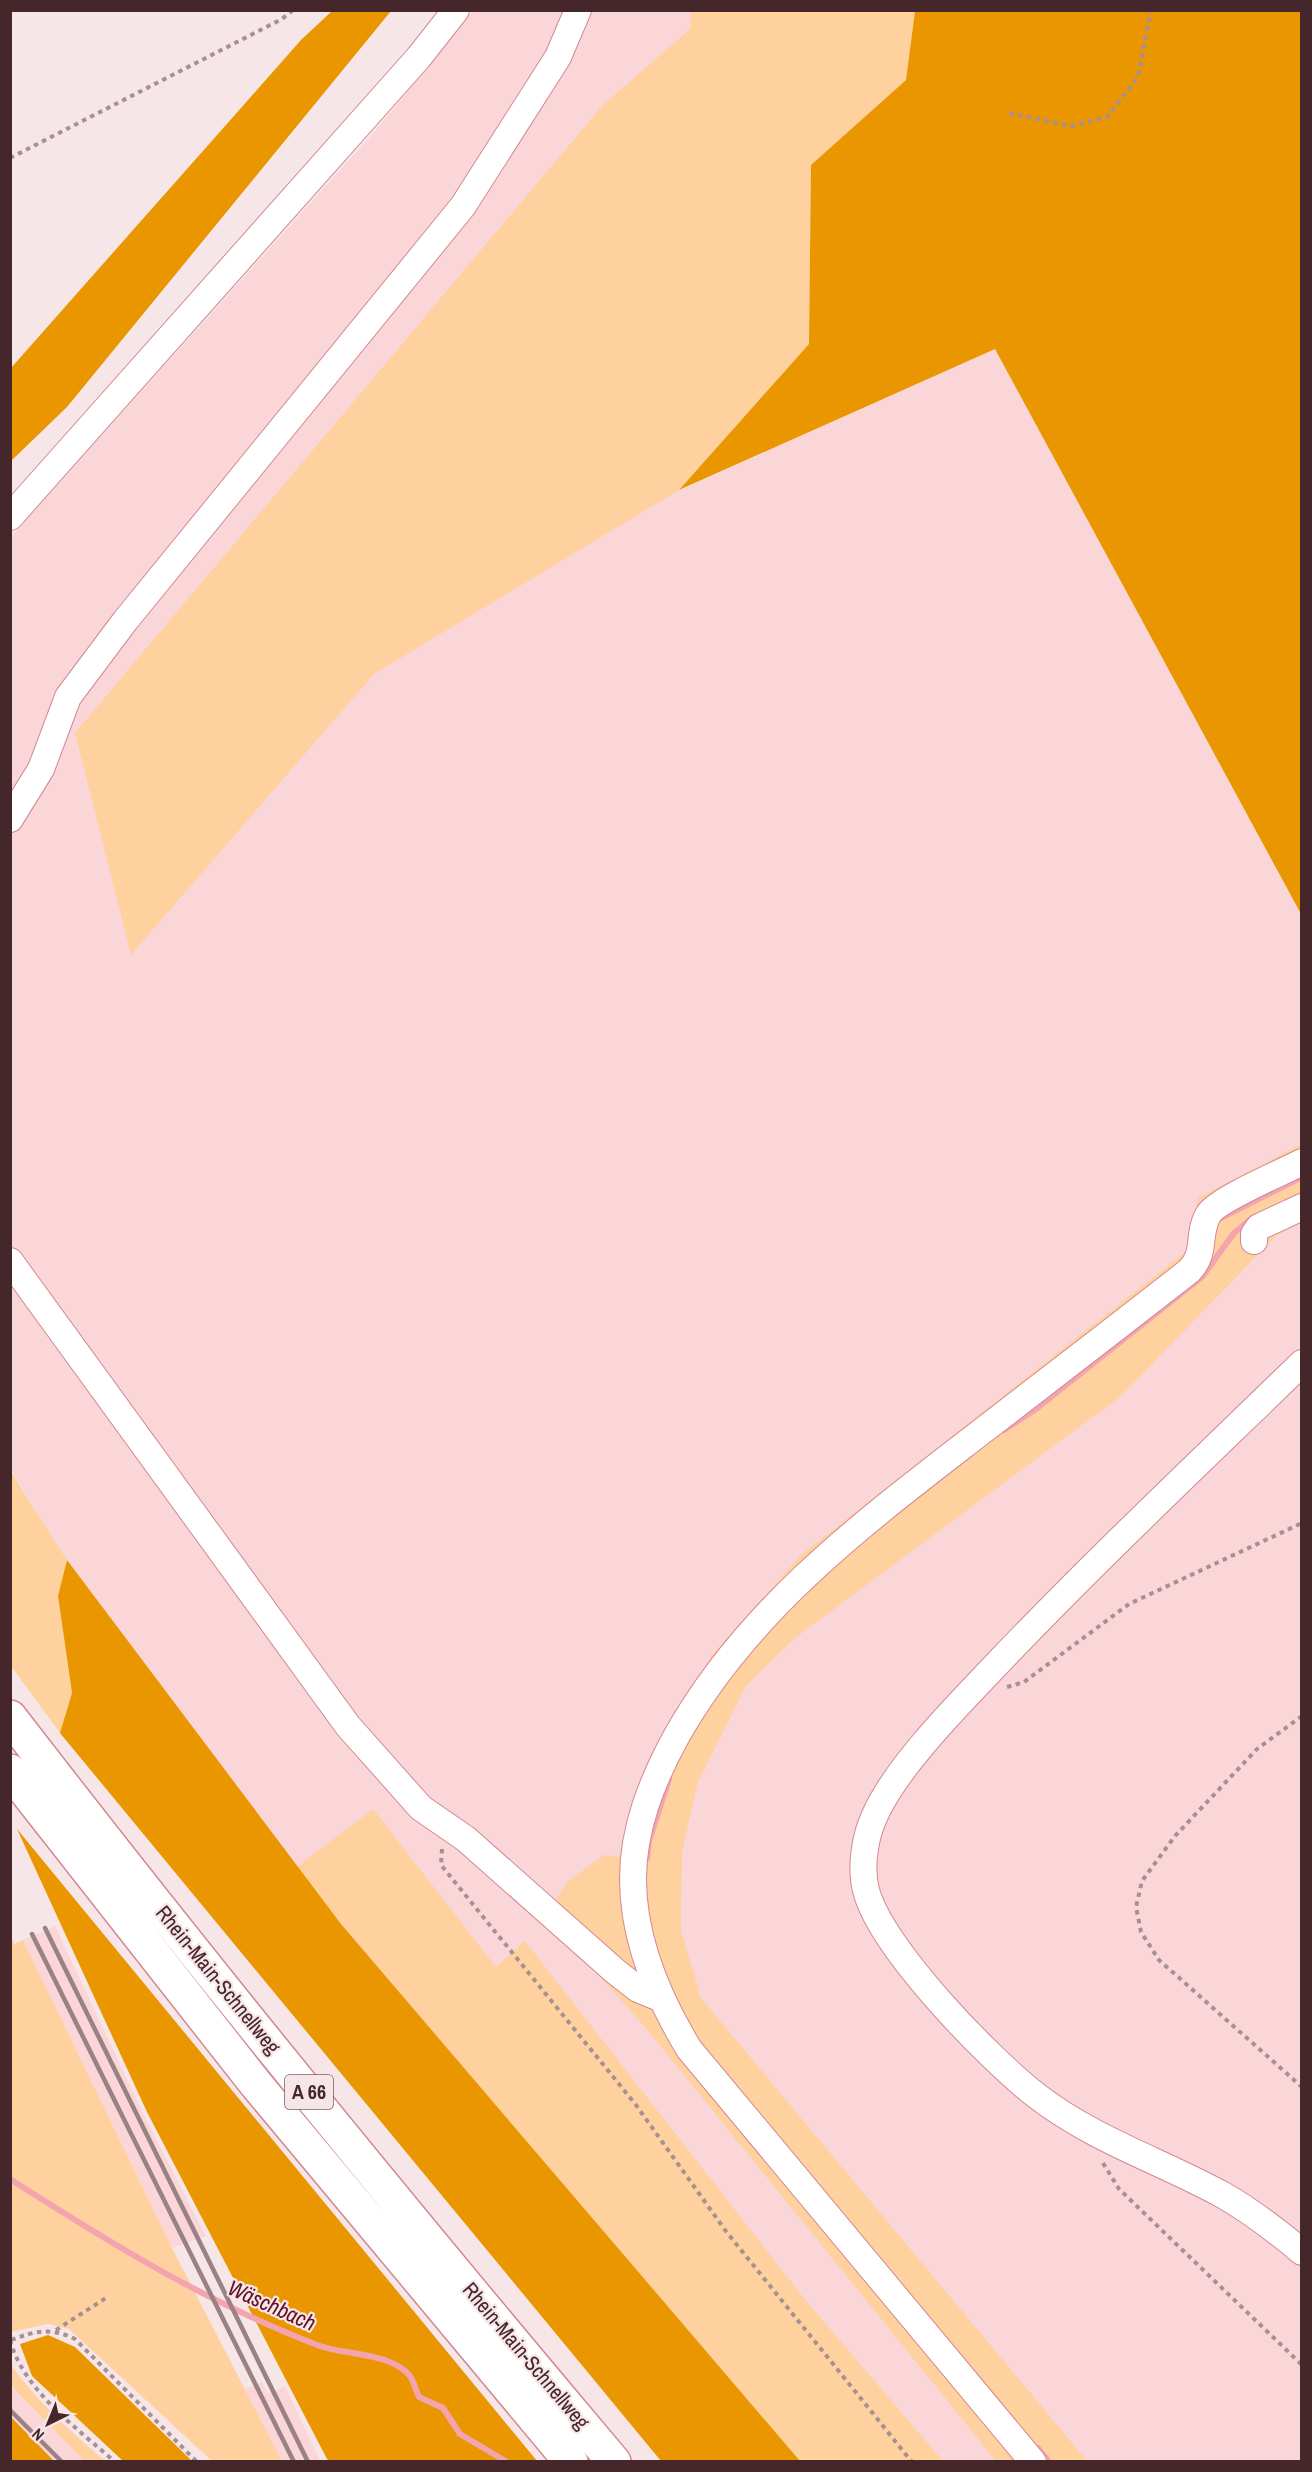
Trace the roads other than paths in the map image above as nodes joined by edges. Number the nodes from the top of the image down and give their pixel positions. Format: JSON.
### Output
{"nodes":[{"id":1,"x":456,"y":10,"type":"edge"},
{"id":2,"x":578,"y":10,"type":"edge"},
{"id":3,"x":10,"y":517,"type":"edge"},
{"id":4,"x":10,"y":819,"type":"edge"},
{"id":5,"x":1302,"y":1162,"type":"edge"},
{"id":6,"x":1302,"y":1207,"type":"edge"},
{"id":7,"x":1254,"y":1241,"type":"dead end"},
{"id":8,"x":10,"y":1262,"type":"edge"},
{"id":9,"x":1302,"y":1363,"type":"edge"},
{"id":10,"x":10,"y":1717,"type":"edge"},
{"id":11,"x":10,"y":1771,"type":"edge"},
{"id":12,"x":662,"y":1999,"type":"junction"},
{"id":13,"x":1302,"y":2252,"type":"edge"},
{"id":14,"x":571,"y":2462,"type":"edge"},
{"id":15,"x":614,"y":2462,"type":"edge"},
{"id":16,"x":1033,"y":2462,"type":"edge"}],
"edges":[{"from":1,"to":3,"type":"lane"},
{"from":2,"to":4,"type":"lane"},
{"from":5,"to":12,"type":"lane"},
{"from":6,"to":7,"type":"lane"},
{"from":8,"to":12,"type":"lane"},
{"from":9,"to":13,"type":"lane"},
{"from":10,"to":15,"type":"highway","name":"Rhein-Main-Schnellweg","number":"A 66"},
{"from":11,"to":14,"type":"highway","name":"Rhein-Main-Schnellweg","number":"A 66"},
{"from":12,"to":16,"type":"lane"}]}
